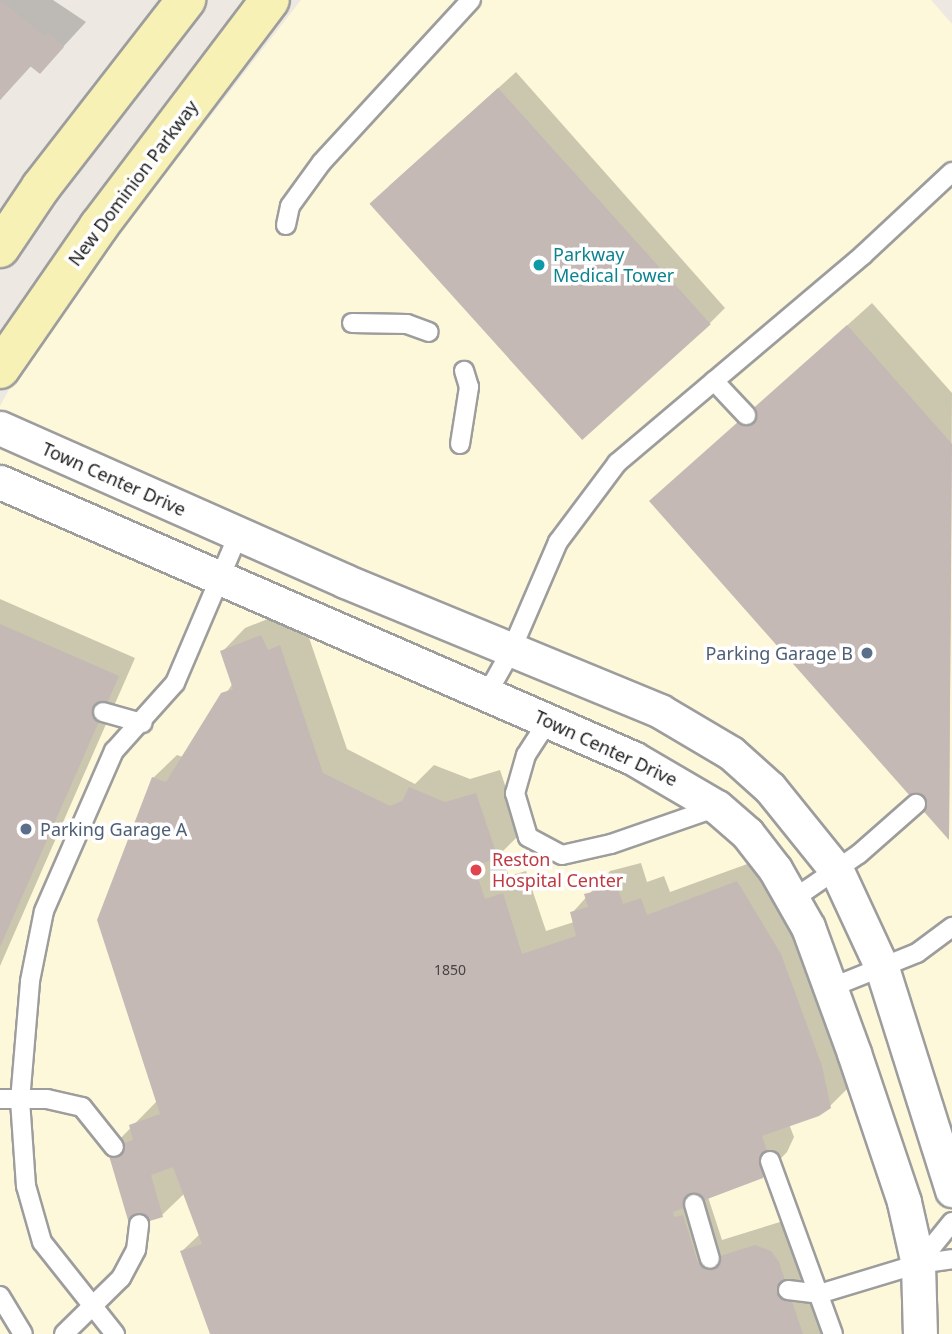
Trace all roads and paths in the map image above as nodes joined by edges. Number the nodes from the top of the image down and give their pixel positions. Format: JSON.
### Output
{"nodes":[{"id":1,"x":186,"y":0,"type":"edge"},
{"id":2,"x":270,"y":0,"type":"edge"},
{"id":3,"x":471,"y":0,"type":"edge"},
{"id":4,"x":952,"y":172,"type":"edge"},
{"id":5,"x":286,"y":225,"type":"dead end"},
{"id":6,"x":0,"y":248,"type":"edge"},
{"id":7,"x":352,"y":323,"type":"dead end"},
{"id":8,"x":429,"y":332,"type":"dead end"},
{"id":9,"x":0,"y":369,"type":"edge"},
{"id":10,"x":464,"y":371,"type":"dead end"},
{"id":11,"x":714,"y":381,"type":"junction"},
{"id":12,"x":746,"y":415,"type":"dead end"},
{"id":13,"x":0,"y":428,"type":"edge"},
{"id":14,"x":460,"y":444,"type":"dead end"},
{"id":15,"x":0,"y":482,"type":"edge"},
{"id":16,"x":238,"y":535,"type":"junction"},
{"id":17,"x":221,"y":578,"type":"junction"},
{"id":18,"x":511,"y":651,"type":"junction"},
{"id":19,"x":488,"y":692,"type":"junction"},
{"id":20,"x":103,"y":712,"type":"dead end"},
{"id":21,"x":548,"y":721,"type":"junction"},
{"id":22,"x":142,"y":723,"type":"junction"},
{"id":23,"x":916,"y":804,"type":"dead end"},
{"id":24,"x":717,"y":807,"type":"junction"},
{"id":25,"x":837,"y":871,"type":"junction"},
{"id":26,"x":792,"y":900,"type":"junction"},
{"id":27,"x":952,"y":927,"type":"edge"},
{"id":28,"x":882,"y":968,"type":"junction"},
{"id":29,"x":831,"y":988,"type":"junction"},
{"id":30,"x":0,"y":1099,"type":"edge"},
{"id":31,"x":20,"y":1101,"type":"junction"},
{"id":32,"x":114,"y":1147,"type":"dead end"},
{"id":33,"x":770,"y":1161,"type":"dead end"},
{"id":34,"x":952,"y":1190,"type":"edge"},
{"id":35,"x":694,"y":1204,"type":"dead end"},
{"id":36,"x":952,"y":1222,"type":"edge"},
{"id":37,"x":139,"y":1224,"type":"dead end"},
{"id":38,"x":710,"y":1259,"type":"dead end"},
{"id":39,"x":952,"y":1259,"type":"edge"},
{"id":40,"x":918,"y":1264,"type":"junction"},
{"id":41,"x":788,"y":1290,"type":"dead end"},
{"id":42,"x":819,"y":1294,"type":"junction"},
{"id":43,"x":0,"y":1296,"type":"edge"},
{"id":44,"x":94,"y":1309,"type":"junction"},
{"id":45,"x":23,"y":1334,"type":"edge"},
{"id":46,"x":64,"y":1334,"type":"edge"},
{"id":47,"x":116,"y":1334,"type":"edge"},
{"id":48,"x":833,"y":1334,"type":"edge"},
{"id":49,"x":920,"y":1334,"type":"edge"}],
"edges":[{"from":1,"to":6,"type":"main road"},
{"from":2,"to":9,"type":"main road","name":"New Dominion Parkway"},
{"from":3,"to":5,"type":"lane"},
{"from":4,"to":11,"type":"lane"},
{"from":7,"to":8,"type":"lane"},
{"from":10,"to":14,"type":"lane"},
{"from":11,"to":12,"type":"lane"},
{"from":11,"to":18,"type":"lane"},
{"from":13,"to":16,"type":"street","name":"Town Center Drive"},
{"from":15,"to":17,"type":"street","name":"Town Center Drive"},
{"from":16,"to":17,"type":"lane"},
{"from":16,"to":18,"type":"street","name":"Town Center Drive"},
{"from":17,"to":19,"type":"street","name":"Town Center Drive"},
{"from":17,"to":22,"type":"lane"},
{"from":18,"to":19,"type":"lane"},
{"from":18,"to":25,"type":"street","name":"Town Center Drive"},
{"from":19,"to":21,"type":"street","name":"Town Center Drive"},
{"from":20,"to":22,"type":"lane"},
{"from":21,"to":24,"type":"street","name":"Town Center Drive"},
{"from":21,"to":24,"type":"lane"},
{"from":22,"to":31,"type":"lane"},
{"from":23,"to":25,"type":"lane"},
{"from":24,"to":26,"type":"street","name":"Town Center Drive"},
{"from":25,"to":26,"type":"lane"},
{"from":25,"to":28,"type":"street","name":"Town Center Drive"},
{"from":26,"to":29,"type":"street","name":"Town Center Drive"},
{"from":27,"to":28,"type":"lane"},
{"from":28,"to":29,"type":"lane"},
{"from":28,"to":34,"type":"street","name":"Town Center Drive"},
{"from":29,"to":40,"type":"street","name":"Town Center Drive"},
{"from":30,"to":31,"type":"lane"},
{"from":31,"to":32,"type":"lane"},
{"from":31,"to":44,"type":"lane"},
{"from":33,"to":42,"type":"lane"},
{"from":35,"to":38,"type":"lane"},
{"from":36,"to":40,"type":"lane"},
{"from":37,"to":44,"type":"lane"},
{"from":39,"to":40,"type":"lane"},
{"from":40,"to":42,"type":"lane"},
{"from":40,"to":49,"type":"street","name":"Town Center Drive"},
{"from":41,"to":42,"type":"lane"},
{"from":42,"to":48,"type":"lane"},
{"from":43,"to":45,"type":"lane"},
{"from":44,"to":46,"type":"lane"},
{"from":44,"to":47,"type":"lane"}]}
